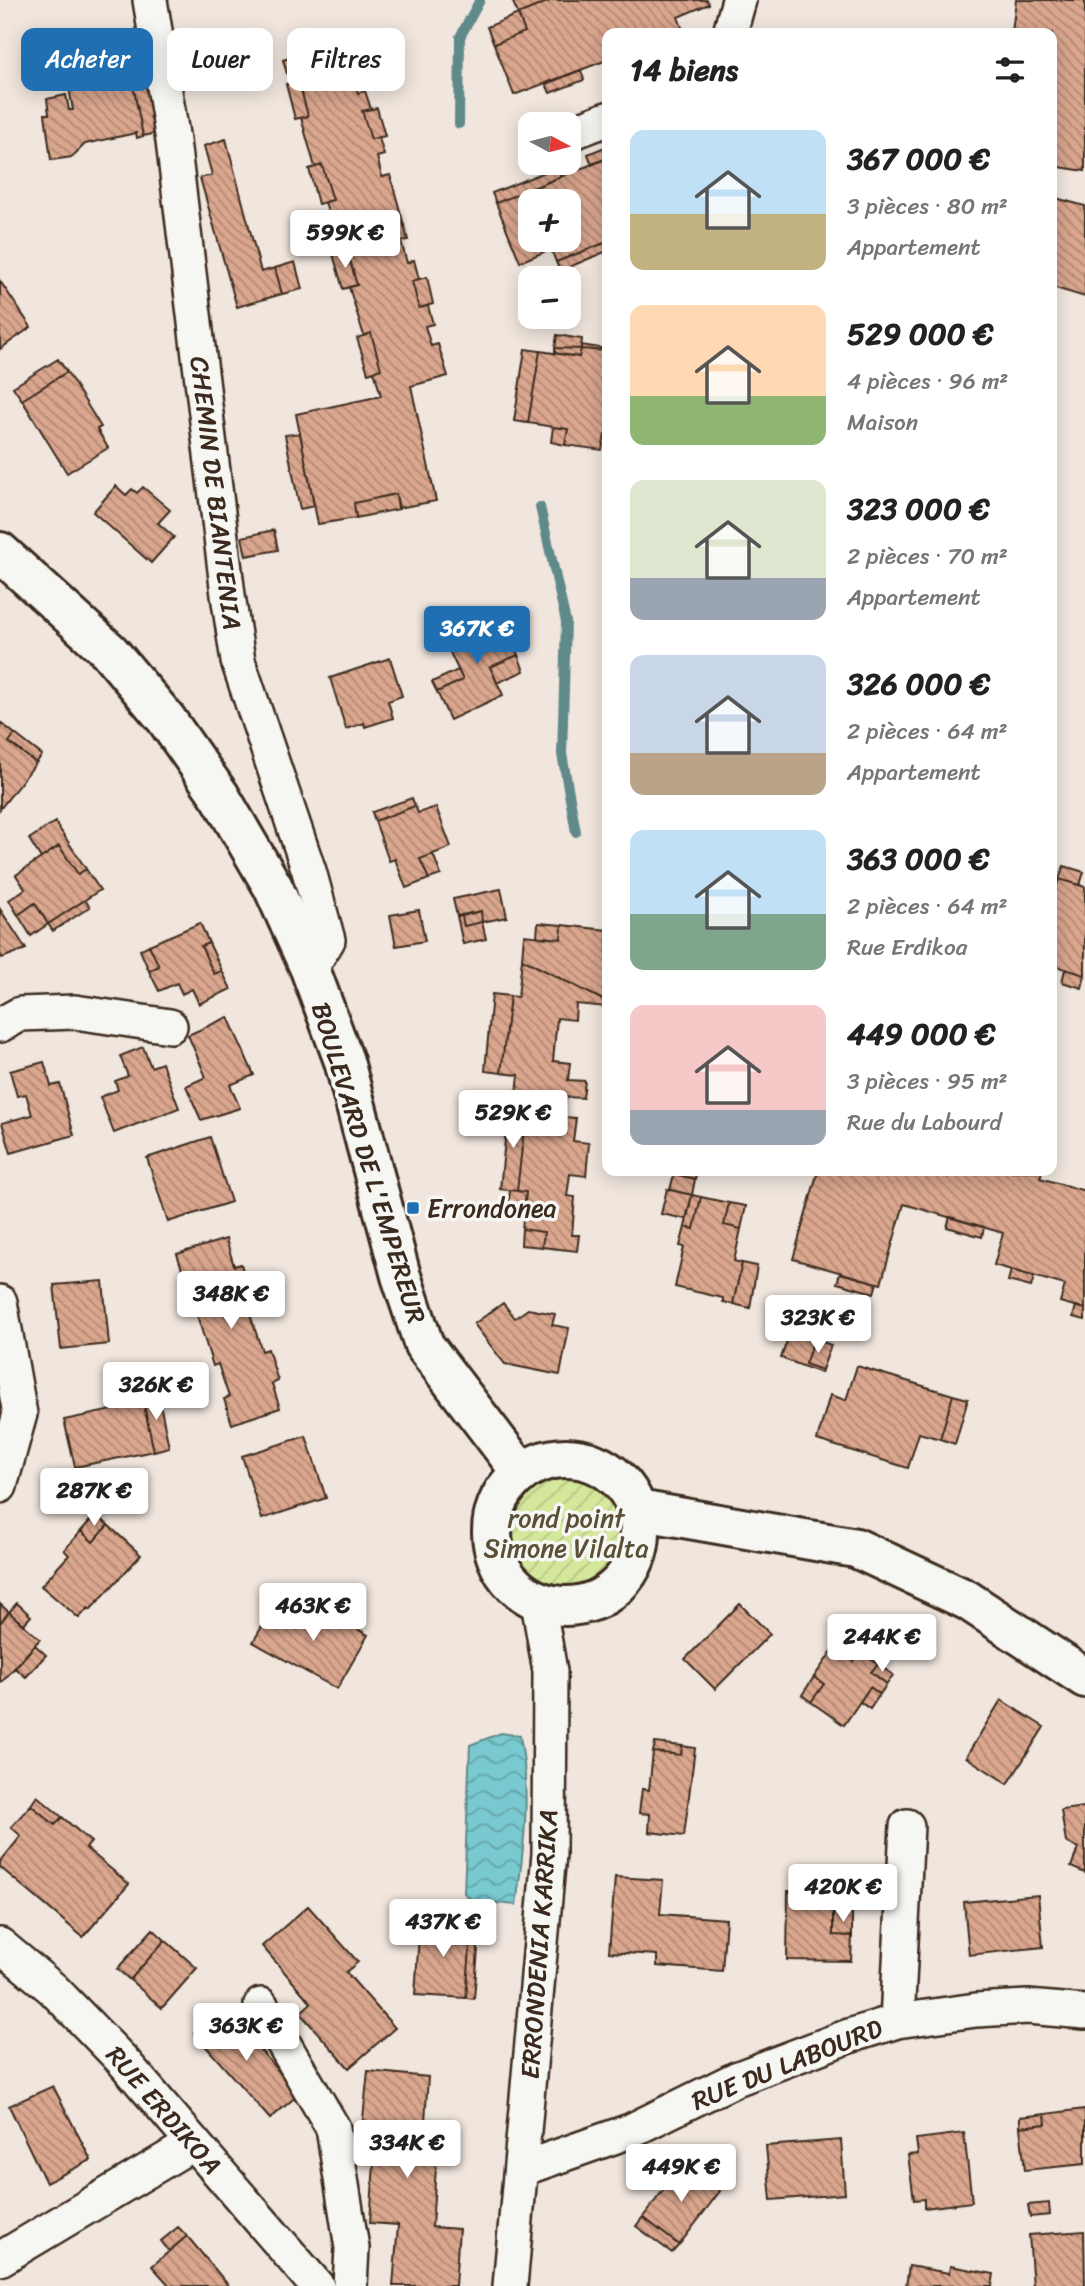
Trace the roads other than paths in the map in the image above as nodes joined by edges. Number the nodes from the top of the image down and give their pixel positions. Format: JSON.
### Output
{"nodes":[{"id":1,"x":150,"y":0,"type":"edge"},
{"id":2,"x":739,"y":0,"type":"edge"},
{"id":3,"x":731,"y":28,"type":"edge"},
{"id":4,"x":602,"y":122,"type":"edge"},
{"id":5,"x":581,"y":129,"type":"edge"},
{"id":6,"x":0,"y":552,"type":"edge"},
{"id":7,"x":310,"y":969,"type":"junction"},
{"id":8,"x":0,"y":1024,"type":"edge"},
{"id":9,"x":170,"y":1026,"type":"dead end"},
{"id":10,"x":0,"y":1302,"type":"edge"},
{"id":11,"x":521,"y":1472,"type":"junction"},
{"id":12,"x":0,"y":1486,"type":"edge"},
{"id":13,"x":638,"y":1510,"type":"junction"},
{"id":14,"x":538,"y":1602,"type":"junction"},
{"id":15,"x":1085,"y":1678,"type":"edge"},
{"id":16,"x":907,"y":1826,"type":"dead end"},
{"id":17,"x":0,"y":1945,"type":"edge"},
{"id":18,"x":261,"y":2005,"type":"dead end"},
{"id":19,"x":1085,"y":2012,"type":"edge"},
{"id":20,"x":897,"y":2021,"type":"junction"},
{"id":21,"x":194,"y":2143,"type":"junction"},
{"id":22,"x":522,"y":2169,"type":"junction"},
{"id":23,"x":0,"y":2259,"type":"edge"},
{"id":24,"x":317,"y":2286,"type":"edge"},
{"id":25,"x":350,"y":2286,"type":"edge"},
{"id":26,"x":510,"y":2286,"type":"edge"}],
"edges":[{"from":1,"to":7,"type":"street","name":"CHEMIN DE BIANTENIA"},
{"from":2,"to":3,"type":"street"},
{"from":4,"to":5,"type":"street"},
{"from":6,"to":7,"type":"main road","name":"BOULEVARD DE L'EMPEREUR"},
{"from":7,"to":11,"type":"main road","name":"BOULEVARD DE L'EMPEREUR"},
{"from":8,"to":9,"type":"street"},
{"from":10,"to":12,"type":"street"},
{"from":11,"to":13,"type":"main road"},
{"from":11,"to":14,"type":"main road"},
{"from":13,"to":14,"type":"main road"},
{"from":13,"to":15,"type":"main road"},
{"from":14,"to":22,"type":"street","name":"ERRONDENIA KARRIKA"},
{"from":16,"to":20,"type":"street","name":"RUE DU LABOURD"},
{"from":17,"to":21,"type":"street","name":"RUE ERDIKOA"},
{"from":18,"to":25,"type":"street"},
{"from":19,"to":20,"type":"street","name":"RUE DU LABOURD"},
{"from":20,"to":22,"type":"street","name":"RUE DU LABOURD"},
{"from":21,"to":23,"type":"street"},
{"from":21,"to":24,"type":"street","name":"RUE ERDIKOA"},
{"from":22,"to":26,"type":"street","name":"ERRONDENIA KARRIKA"}]}
